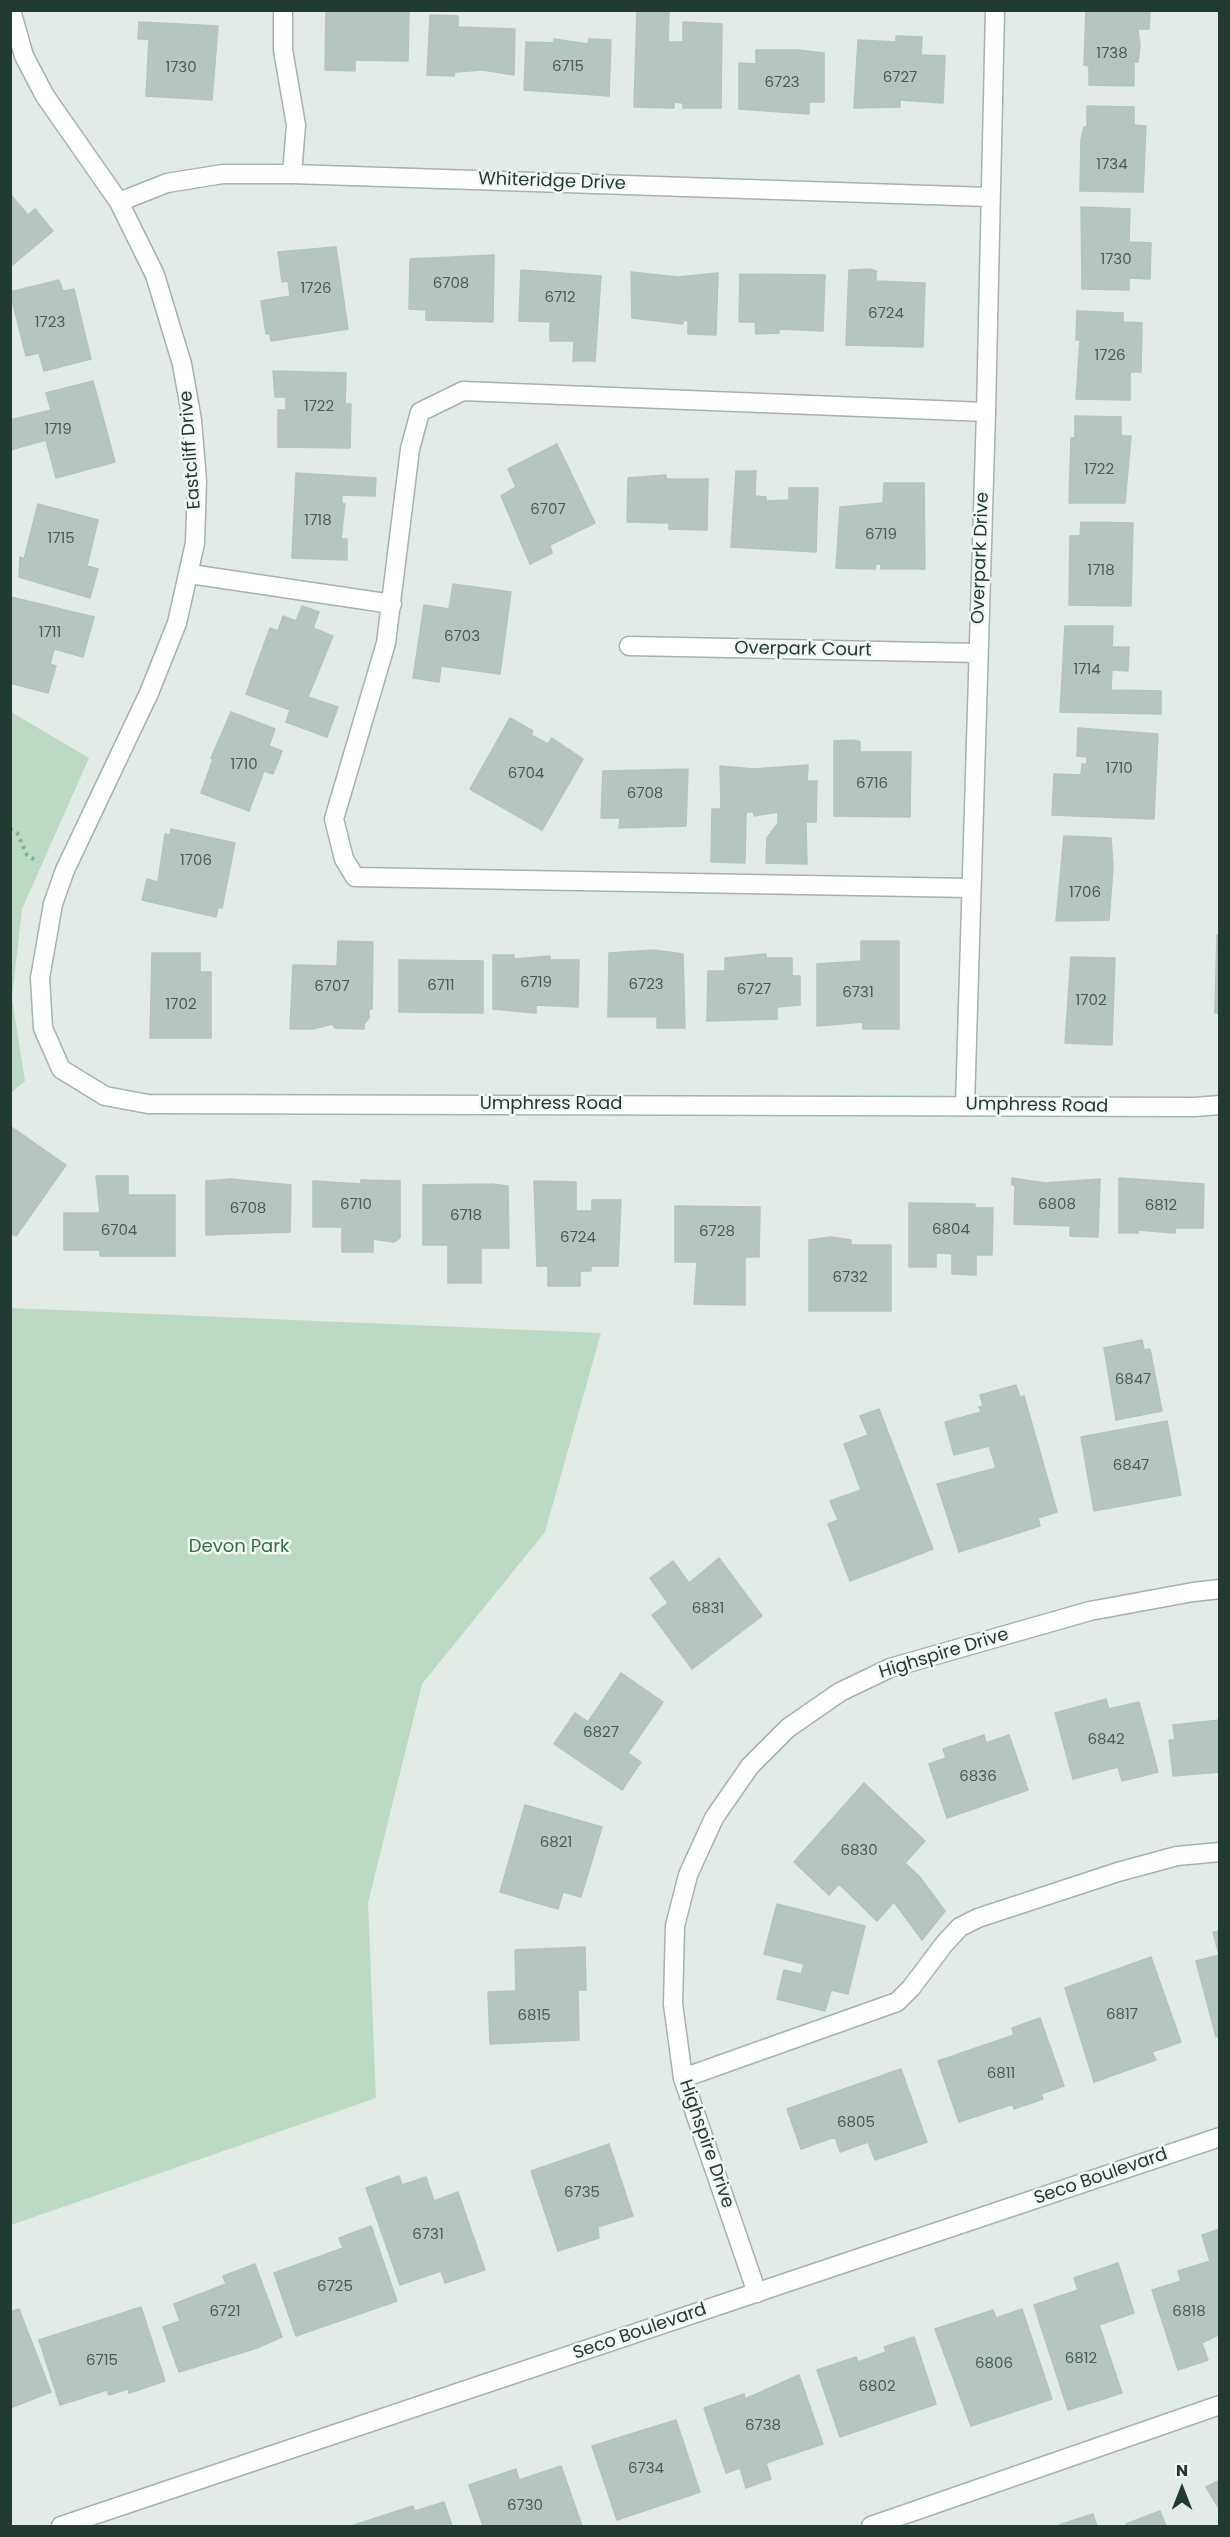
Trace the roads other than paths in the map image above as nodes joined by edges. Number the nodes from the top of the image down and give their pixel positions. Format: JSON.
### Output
{"nodes":[{"id":1,"x":10,"y":10,"type":"edge"},
{"id":2,"x":283,"y":10,"type":"edge"},
{"id":3,"x":995,"y":10,"type":"edge"},
{"id":4,"x":292,"y":174,"type":"junction"},
{"id":5,"x":989,"y":197,"type":"junction"},
{"id":6,"x":119,"y":201,"type":"junction"},
{"id":7,"x":986,"y":412,"type":"junction"},
{"id":8,"x":190,"y":574,"type":"junction"},
{"id":9,"x":392,"y":604,"type":"junction"},
{"id":10,"x":628,"y":646,"type":"dead end"},
{"id":11,"x":978,"y":654,"type":"junction"},
{"id":12,"x":972,"y":888,"type":"junction"},
{"id":13,"x":53,"y":904,"type":"joint"},
{"id":14,"x":965,"y":1105,"type":"junction"},
{"id":15,"x":1220,"y":1105,"type":"edge"},
{"id":16,"x":1220,"y":1589,"type":"edge"},
{"id":17,"x":1220,"y":1852,"type":"edge"},
{"id":18,"x":683,"y":2078,"type":"junction"},
{"id":19,"x":1220,"y":2138,"type":"edge"},
{"id":20,"x":757,"y":2293,"type":"junction"},
{"id":21,"x":1220,"y":2405,"type":"edge"},
{"id":22,"x":61,"y":2526,"type":"edge"},
{"id":23,"x":871,"y":2526,"type":"edge"}],
"edges":[{"from":1,"to":6,"type":"street","name":"Eastcliff Drive"},
{"from":2,"to":4,"type":"street"},
{"from":3,"to":5,"type":"street","name":"Overpark Drive"},
{"from":4,"to":5,"type":"street","name":"Whiteridge Drive"},
{"from":4,"to":6,"type":"street","name":"Whiteridge Drive"},
{"from":5,"to":7,"type":"street","name":"Overpark Drive"},
{"from":6,"to":8,"type":"street","name":"Eastcliff Drive"},
{"from":7,"to":9,"type":"street"},
{"from":7,"to":11,"type":"street","name":"Overpark Drive"},
{"from":8,"to":9,"type":"street"},
{"from":8,"to":13,"type":"street","name":"Eastcliff Drive"},
{"from":9,"to":12,"type":"street"},
{"from":10,"to":11,"type":"street","name":"Overpark Court"},
{"from":11,"to":12,"type":"street","name":"Overpark Drive"},
{"from":12,"to":14,"type":"street","name":"Overpark Drive"},
{"from":13,"to":14,"type":"street","name":"Umphress Road"},
{"from":14,"to":15,"type":"street","name":"Umphress Road"},
{"from":16,"to":18,"type":"street","name":"Highspire Drive"},
{"from":17,"to":18,"type":"street"},
{"from":18,"to":20,"type":"street","name":"Highspire Drive"},
{"from":19,"to":20,"type":"street","name":"Seco Boulevard"},
{"from":20,"to":22,"type":"street","name":"Seco Boulevard"},
{"from":21,"to":23,"type":"street"}]}
